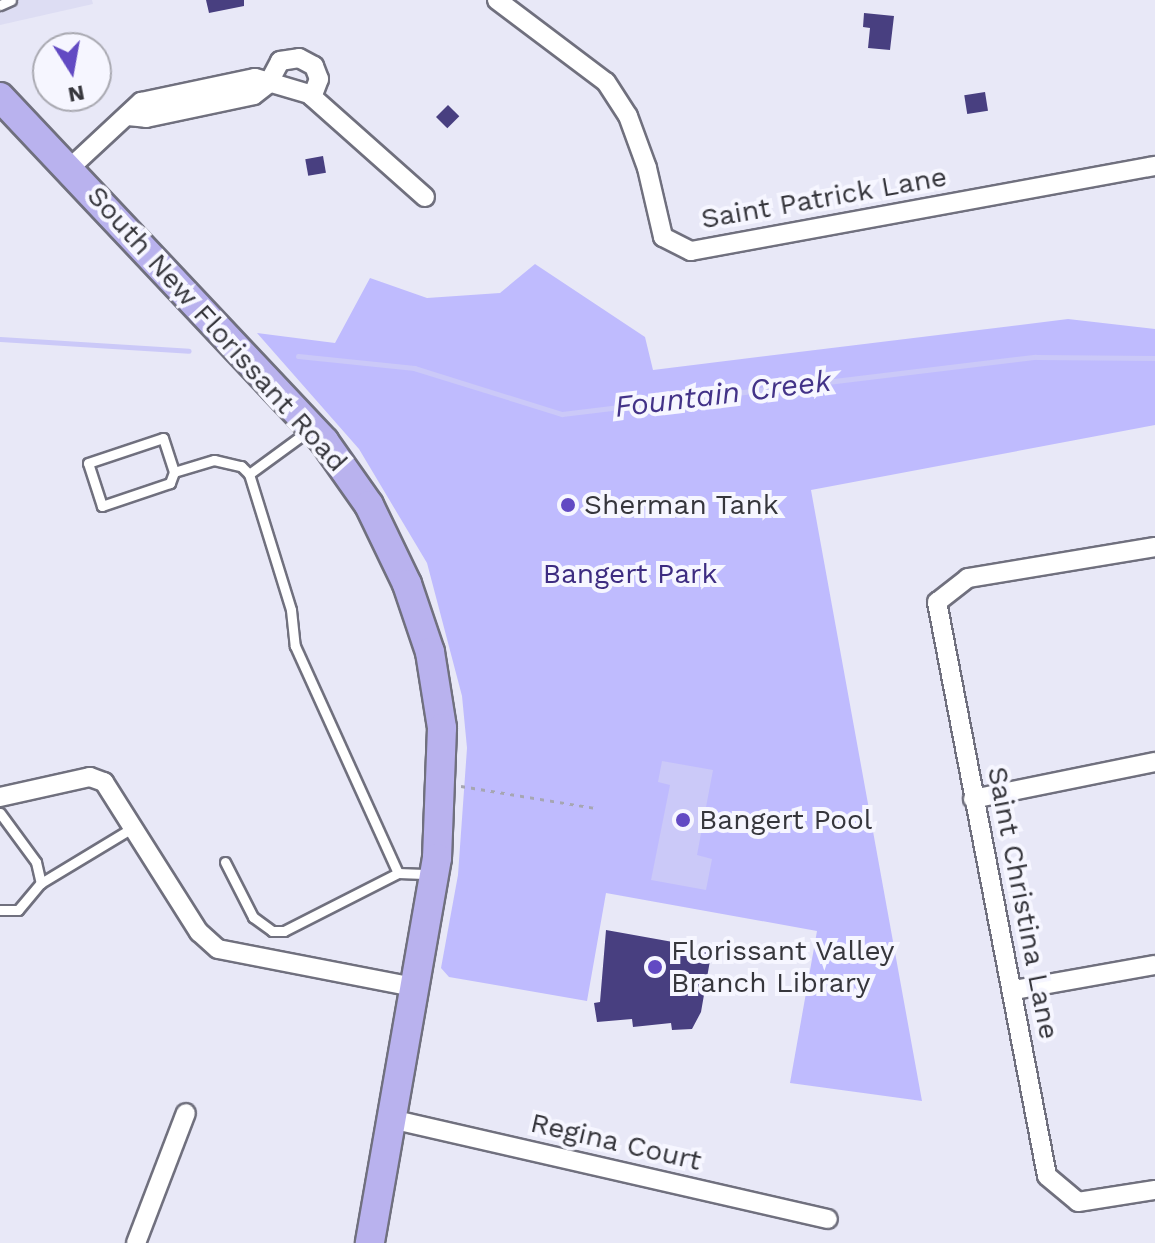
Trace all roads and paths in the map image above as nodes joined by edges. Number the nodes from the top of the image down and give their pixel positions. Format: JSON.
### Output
{"nodes":[{"id":1,"x":11,"y":0,"type":"edge"},
{"id":2,"x":497,"y":0,"type":"edge"},
{"id":3,"x":0,"y":5,"type":"edge"},
{"id":4,"x":268,"y":84,"type":"junction"},
{"id":5,"x":0,"y":97,"type":"edge"},
{"id":6,"x":312,"y":97,"type":"junction"},
{"id":7,"x":1155,"y":166,"type":"edge"},
{"id":8,"x":71,"y":167,"type":"junction"},
{"id":9,"x":425,"y":197,"type":"dead end"},
{"id":10,"x":312,"y":428,"type":"junction"},
{"id":11,"x":174,"y":472,"type":"junction"},
{"id":12,"x":249,"y":474,"type":"junction"},
{"id":13,"x":1155,"y":547,"type":"edge"},
{"id":14,"x":1155,"y":762,"type":"edge"},
{"id":15,"x":441,"y":785,"type":"junction"},
{"id":16,"x":0,"y":797,"type":"edge"},
{"id":17,"x":973,"y":799,"type":"junction"},
{"id":18,"x":596,"y":808,"type":"dead end"},
{"id":19,"x":0,"y":813,"type":"edge"},
{"id":20,"x":134,"y":827,"type":"junction"},
{"id":21,"x":225,"y":862,"type":"dead end"},
{"id":22,"x":398,"y":873,"type":"junction"},
{"id":23,"x":434,"y":875,"type":"junction"},
{"id":24,"x":41,"y":883,"type":"junction"},
{"id":25,"x":0,"y":910,"type":"edge"},
{"id":26,"x":1155,"y":965,"type":"edge"},
{"id":27,"x":414,"y":987,"type":"junction"},
{"id":28,"x":1014,"y":990,"type":"junction"},
{"id":29,"x":186,"y":1113,"type":"dead end"},
{"id":30,"x":391,"y":1119,"type":"junction"},
{"id":31,"x":1155,"y":1190,"type":"edge"},
{"id":32,"x":828,"y":1219,"type":"dead end"},
{"id":33,"x":136,"y":1243,"type":"edge"},
{"id":34,"x":370,"y":1243,"type":"edge"}],
"edges":[{"from":1,"to":3,"type":"lane"},
{"from":2,"to":7,"type":"street","name":"Saint Patrick Lane"},
{"from":4,"to":6,"type":"street"},
{"from":4,"to":6,"type":"street"},
{"from":4,"to":8,"type":"street"},
{"from":5,"to":8,"type":"main road","name":"South New Florissant Road"},
{"from":6,"to":9,"type":"street"},
{"from":8,"to":10,"type":"main road","name":"South New Florissant Road"},
{"from":10,"to":12,"type":"lane"},
{"from":10,"to":15,"type":"main road","name":"South New Florissant Road"},
{"from":11,"to":11,"type":"lane"},
{"from":11,"to":12,"type":"lane"},
{"from":12,"to":22,"type":"lane"},
{"from":13,"to":17,"type":"street","name":"Saint Christina Lane"},
{"from":14,"to":17,"type":"street"},
{"from":15,"to":18,"type":"path"},
{"from":15,"to":23,"type":"main road","name":"South New Florissant Road"},
{"from":16,"to":20,"type":"street"},
{"from":17,"to":28,"type":"street","name":"Saint Christina Lane"},
{"from":19,"to":24,"type":"lane"},
{"from":20,"to":24,"type":"lane"},
{"from":20,"to":27,"type":"street"},
{"from":21,"to":22,"type":"lane"},
{"from":22,"to":23,"type":"lane"},
{"from":23,"to":27,"type":"main road","name":"South New Florissant Road"},
{"from":24,"to":25,"type":"lane"},
{"from":26,"to":28,"type":"street"},
{"from":27,"to":30,"type":"main road","name":"South New Florissant Road"},
{"from":28,"to":31,"type":"street","name":"Saint Christina Lane"},
{"from":29,"to":33,"type":"street"},
{"from":30,"to":32,"type":"street","name":"Regina Court"},
{"from":30,"to":34,"type":"main road","name":"South New Florissant Road"}]}
